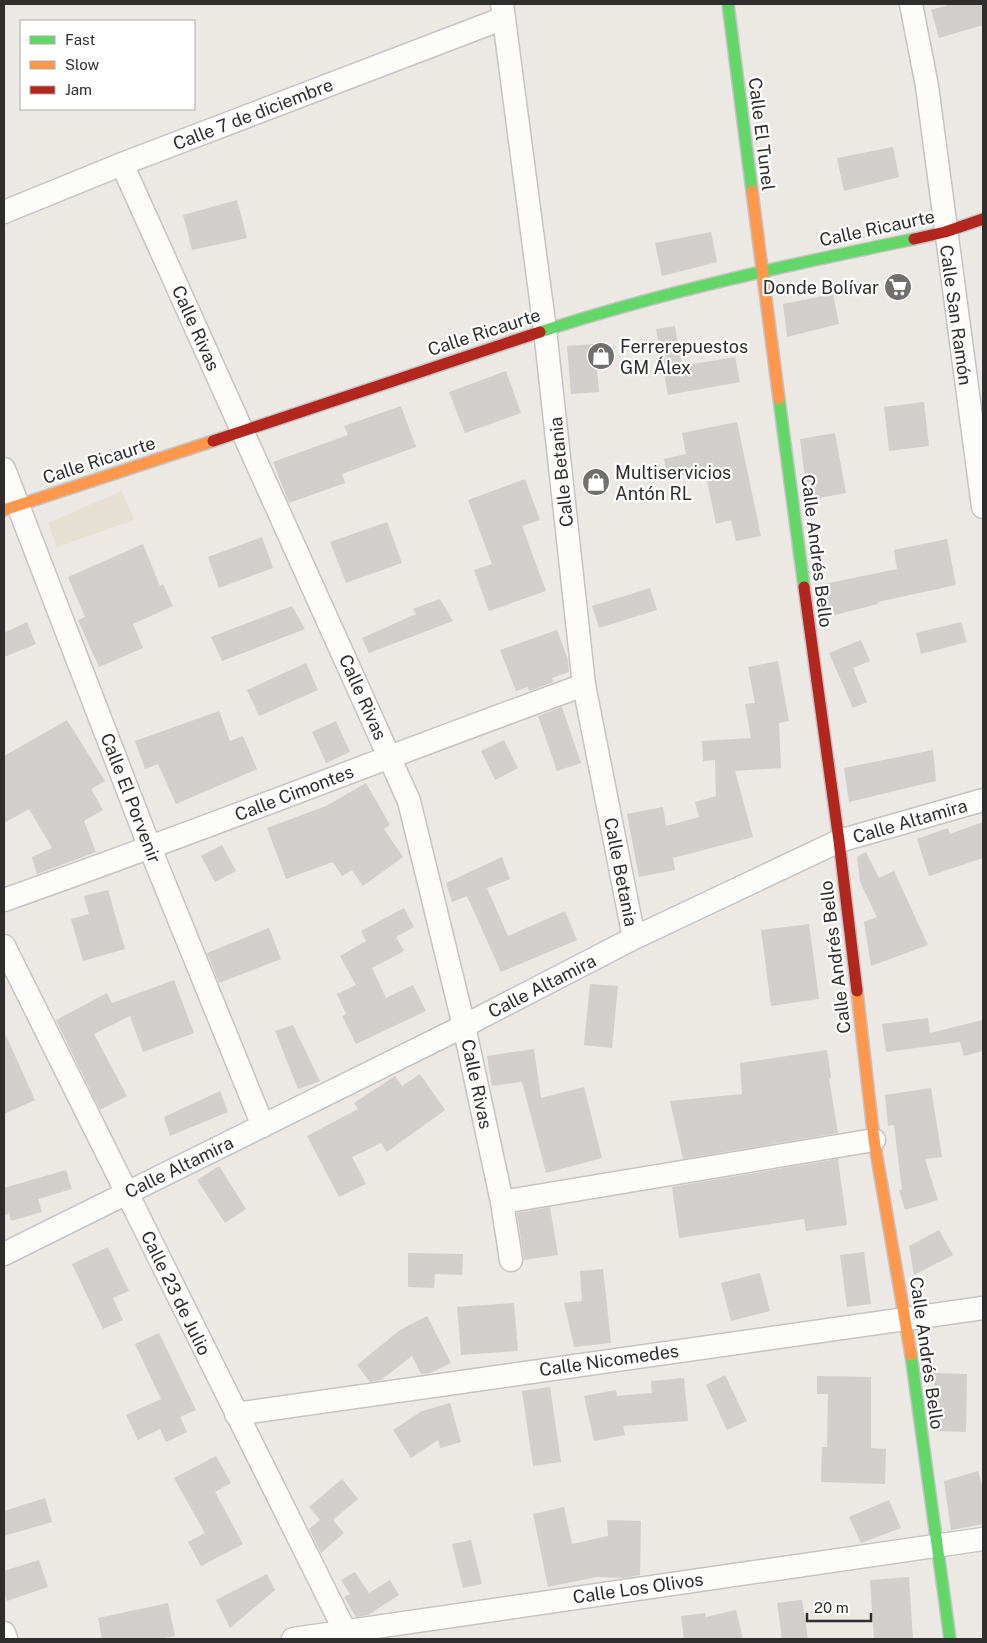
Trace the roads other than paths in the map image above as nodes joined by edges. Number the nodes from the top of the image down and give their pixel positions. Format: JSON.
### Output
{"nodes":[{"id":1,"x":728,"y":4,"type":"edge"},
{"id":2,"x":912,"y":4,"type":"edge"},
{"id":3,"x":503,"y":11,"type":"edge"},
{"id":4,"x":122,"y":164,"type":"junction"},
{"id":5,"x":4,"y":212,"type":"edge"},
{"id":6,"x":983,"y":219,"type":"edge"},
{"id":7,"x":945,"y":232,"type":"junction"},
{"id":8,"x":762,"y":270,"type":"junction"},
{"id":9,"x":545,"y":330,"type":"junction"},
{"id":10,"x":242,"y":431,"type":"junction"},
{"id":11,"x":4,"y":469,"type":"edge"},
{"id":12,"x":983,"y":507,"type":"edge"},
{"id":13,"x":10,"y":508,"type":"edge"},
{"id":14,"x":584,"y":685,"type":"junction"},
{"id":15,"x":390,"y":755,"type":"junction"},
{"id":16,"x":983,"y":800,"type":"edge"},
{"id":17,"x":839,"y":841,"type":"junction"},
{"id":18,"x":150,"y":848,"type":"junction"},
{"id":19,"x":4,"y":900,"type":"edge"},
{"id":20,"x":634,"y":938,"type":"junction"},
{"id":21,"x":4,"y":946,"type":"edge"},
{"id":22,"x":464,"y":1026,"type":"junction"},
{"id":23,"x":263,"y":1126,"type":"junction"},
{"id":24,"x":874,"y":1140,"type":"junction"},
{"id":25,"x":127,"y":1192,"type":"junction"},
{"id":26,"x":502,"y":1202,"type":"junction"},
{"id":27,"x":4,"y":1254,"type":"edge"},
{"id":28,"x":512,"y":1260,"type":"dead end"},
{"id":29,"x":983,"y":1308,"type":"edge"},
{"id":30,"x":906,"y":1317,"type":"junction"},
{"id":31,"x":236,"y":1414,"type":"junction"},
{"id":32,"x":983,"y":1539,"type":"edge"},
{"id":33,"x":936,"y":1545,"type":"junction"},
{"id":34,"x":4,"y":1633,"type":"edge"},
{"id":35,"x":347,"y":1635,"type":"edge"},
{"id":36,"x":6,"y":1639,"type":"edge"},
{"id":37,"x":293,"y":1639,"type":"edge"},
{"id":38,"x":950,"y":1639,"type":"edge"}],
"edges":[{"from":1,"to":8,"type":"street","name":"Calle El Tunel"},
{"from":2,"to":7,"type":"street","name":"Calle San Ramón"},
{"from":3,"to":4,"type":"street","name":"Calle 7 de diciembre"},
{"from":3,"to":9,"type":"street","name":"Calle Betania"},
{"from":4,"to":5,"type":"street","name":"Calle 7 de diciembre"},
{"from":4,"to":10,"type":"street","name":"Calle Rivas"},
{"from":6,"to":7,"type":"street","name":"Calle Ricaurte"},
{"from":7,"to":8,"type":"street","name":"Calle Ricaurte"},
{"from":7,"to":12,"type":"street","name":"Calle San Ramón"},
{"from":8,"to":9,"type":"street","name":"Calle Ricaurte"},
{"from":8,"to":17,"type":"street","name":"Calle Andrés Bello"},
{"from":9,"to":10,"type":"street","name":"Calle Ricaurte"},
{"from":9,"to":14,"type":"street","name":"Calle Betania"},
{"from":10,"to":13,"type":"street","name":"Calle Ricaurte"},
{"from":10,"to":15,"type":"street","name":"Calle Rivas"},
{"from":11,"to":13,"type":"street","name":"Calle El Porvenir"},
{"from":13,"to":18,"type":"street","name":"Calle El Porvenir"},
{"from":14,"to":15,"type":"street","name":"Calle Cimontes"},
{"from":14,"to":20,"type":"street","name":"Calle Betania"},
{"from":15,"to":18,"type":"street","name":"Calle Cimontes"},
{"from":15,"to":22,"type":"street","name":"Calle Rivas"},
{"from":16,"to":17,"type":"street","name":"Calle Altamira"},
{"from":17,"to":20,"type":"street","name":"Calle Altamira"},
{"from":17,"to":24,"type":"street","name":"Calle Andrés Bello"},
{"from":18,"to":19,"type":"street","name":"Calle Cimontes"},
{"from":18,"to":23,"type":"street","name":"Calle El Porvenir"},
{"from":20,"to":22,"type":"street","name":"Calle Altamira"},
{"from":21,"to":25,"type":"street","name":"Calle 23 de Julio"},
{"from":22,"to":23,"type":"street","name":"Calle Altamira"},
{"from":22,"to":26,"type":"street","name":"Calle Rivas"},
{"from":23,"to":25,"type":"street","name":"Calle Altamira"},
{"from":24,"to":26,"type":"street"},
{"from":24,"to":30,"type":"street","name":"Calle Andrés Bello"},
{"from":25,"to":27,"type":"street","name":"Calle Altamira"},
{"from":25,"to":31,"type":"street","name":"Calle 23 de Julio"},
{"from":26,"to":28,"type":"street","name":"Calle Rivas"},
{"from":29,"to":30,"type":"street","name":"Calle Nicomedes"},
{"from":30,"to":31,"type":"street","name":"Calle Nicomedes"},
{"from":30,"to":33,"type":"street","name":"Calle Andrés Bello"},
{"from":31,"to":35,"type":"street","name":"Calle 23 de Julio"},
{"from":32,"to":33,"type":"street","name":"Calle Los Olivos"},
{"from":33,"to":35,"type":"street","name":"Calle Los Olivos"},
{"from":33,"to":38,"type":"street","name":"Calle Andrés Bello"},
{"from":34,"to":36,"type":"street"},
{"from":35,"to":37,"type":"street","name":"Calle Los Olivos"}]}
